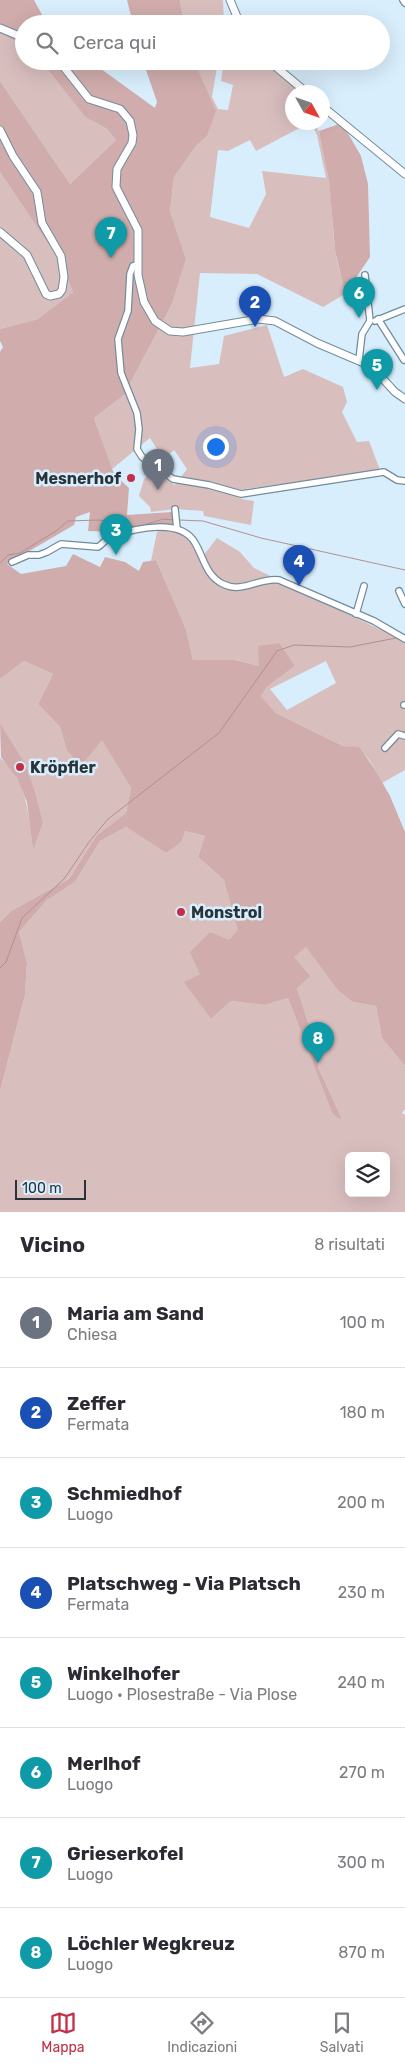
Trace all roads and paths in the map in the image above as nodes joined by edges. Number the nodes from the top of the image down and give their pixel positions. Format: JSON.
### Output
{"nodes":[{"id":1,"x":230,"y":0,"type":"edge"},
{"id":2,"x":236,"y":15,"type":"edge"},
{"id":3,"x":0,"y":28,"type":"edge"},
{"id":4,"x":15,"y":34,"type":"edge"},
{"id":5,"x":66,"y":70,"type":"edge"},
{"id":6,"x":280,"y":70,"type":"edge"},
{"id":7,"x":298,"y":85,"type":"edge"},
{"id":8,"x":330,"y":113,"type":"edge"},
{"id":9,"x":0,"y":130,"type":"edge"},
{"id":10,"x":405,"y":174,"type":"edge"},
{"id":11,"x":0,"y":232,"type":"edge"},
{"id":12,"x":138,"y":265,"type":"junction"},
{"id":13,"x":365,"y":274,"type":"dead end"},
{"id":14,"x":405,"y":309,"type":"edge"},
{"id":15,"x":378,"y":319,"type":"junction"},
{"id":16,"x":367,"y":326,"type":"junction"},
{"id":17,"x":359,"y":360,"type":"junction"},
{"id":18,"x":404,"y":360,"type":"edge"},
{"id":19,"x":405,"y":399,"type":"edge"},
{"id":20,"x":405,"y":480,"type":"edge"},
{"id":21,"x":175,"y":511,"type":"dead end"},
{"id":22,"x":177,"y":527,"type":"junction"},
{"id":23,"x":12,"y":562,"type":"dead end"},
{"id":24,"x":364,"y":586,"type":"dead end"},
{"id":25,"x":399,"y":591,"type":"dead end"},
{"id":26,"x":405,"y":604,"type":"edge"},
{"id":27,"x":356,"y":614,"type":"junction"},
{"id":28,"x":405,"y":639,"type":"edge"},
{"id":29,"x":405,"y":736,"type":"edge"},
{"id":30,"x":385,"y":748,"type":"dead end"}],
"edges":[{"from":1,"to":2,"type":"street"},
{"from":3,"to":4,"type":"street"},
{"from":5,"to":12,"type":"street"},
{"from":6,"to":7,"type":"street"},
{"from":8,"to":10,"type":"street"},
{"from":9,"to":11,"type":"street"},
{"from":12,"to":17,"type":"street"},
{"from":12,"to":20,"type":"street"},
{"from":13,"to":16,"type":"street"},
{"from":14,"to":15,"type":"street"},
{"from":15,"to":16,"type":"street"},
{"from":15,"to":18,"type":"street"},
{"from":16,"to":17,"type":"street"},
{"from":17,"to":19,"type":"street"},
{"from":21,"to":22,"type":"street"},
{"from":22,"to":23,"type":"street"},
{"from":22,"to":27,"type":"street"},
{"from":24,"to":27,"type":"street"},
{"from":25,"to":26,"type":"street"},
{"from":27,"to":28,"type":"street"},
{"from":29,"to":30,"type":"street"}]}
